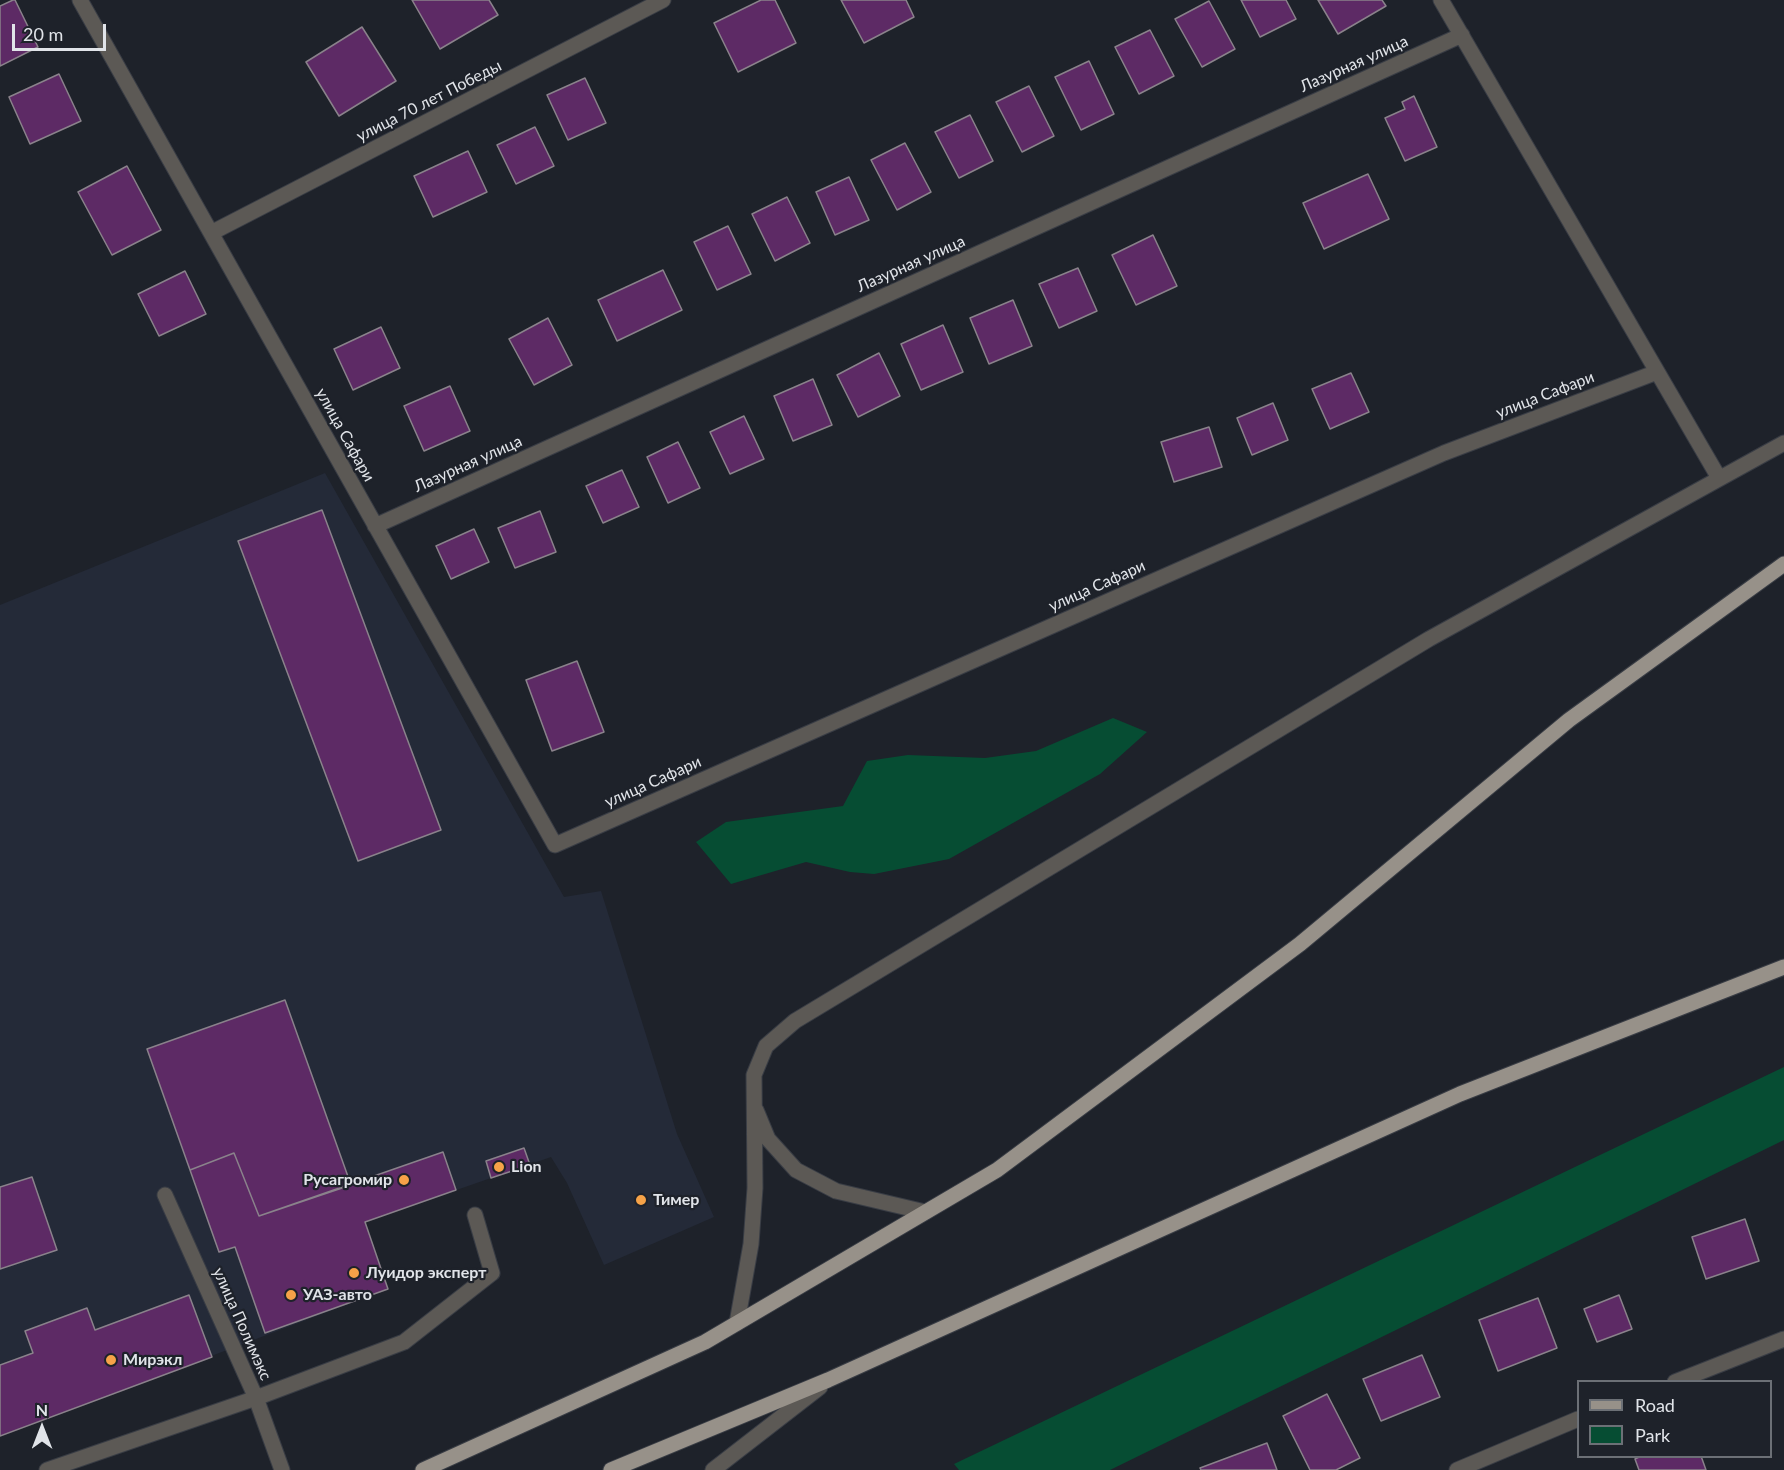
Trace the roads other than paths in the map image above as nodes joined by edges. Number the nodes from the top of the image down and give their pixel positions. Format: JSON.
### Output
{"nodes":[{"id":1,"x":80,"y":0,"type":"edge"},
{"id":2,"x":663,"y":0,"type":"edge"},
{"id":3,"x":1441,"y":0,"type":"edge"},
{"id":4,"x":1462,"y":35,"type":"junction"},
{"id":5,"x":211,"y":233,"type":"junction"},
{"id":6,"x":1657,"y":372,"type":"junction"},
{"id":7,"x":1784,"y":443,"type":"edge"},
{"id":8,"x":1719,"y":478,"type":"junction"},
{"id":9,"x":375,"y":526,"type":"junction"},
{"id":10,"x":1784,"y":564,"type":"edge"},
{"id":11,"x":1784,"y":967,"type":"edge"},
{"id":12,"x":753,"y":1102,"type":"junction"},
{"id":13,"x":165,"y":1195,"type":"dead end"},
{"id":14,"x":925,"y":1212,"type":"junction"},
{"id":15,"x":475,"y":1215,"type":"dead end"},
{"id":16,"x":737,"y":1323,"type":"junction"},
{"id":17,"x":1784,"y":1339,"type":"edge"},
{"id":18,"x":828,"y":1380,"type":"junction"},
{"id":19,"x":1680,"y":1380,"type":"edge"},
{"id":20,"x":256,"y":1398,"type":"junction"},
{"id":21,"x":1577,"y":1419,"type":"edge"},
{"id":22,"x":47,"y":1470,"type":"edge"},
{"id":23,"x":282,"y":1470,"type":"edge"},
{"id":24,"x":423,"y":1470,"type":"edge"},
{"id":25,"x":610,"y":1470,"type":"edge"},
{"id":26,"x":713,"y":1470,"type":"edge"},
{"id":27,"x":1456,"y":1470,"type":"edge"}],
"edges":[{"from":1,"to":5,"type":"street","name":"улица Сафари"},
{"from":2,"to":5,"type":"street","name":"улица 70 лет Победы"},
{"from":3,"to":4,"type":"street"},
{"from":4,"to":6,"type":"street"},
{"from":4,"to":9,"type":"street","name":"Лазурная улица"},
{"from":5,"to":9,"type":"street","name":"улица Сафари"},
{"from":6,"to":8,"type":"street"},
{"from":6,"to":9,"type":"street","name":"улица Сафари"},
{"from":7,"to":8,"type":"street"},
{"from":8,"to":12,"type":"street"},
{"from":10,"to":14,"type":"main road"},
{"from":11,"to":18,"type":"main road"},
{"from":12,"to":14,"type":"street"},
{"from":12,"to":16,"type":"street"},
{"from":13,"to":20,"type":"street","name":"улица Полимэкс"},
{"from":14,"to":16,"type":"main road"},
{"from":15,"to":20,"type":"street"},
{"from":16,"to":24,"type":"main road"},
{"from":17,"to":19,"type":"street"},
{"from":18,"to":25,"type":"main road"},
{"from":18,"to":26,"type":"street"},
{"from":20,"to":22,"type":"street"},
{"from":20,"to":23,"type":"street","name":"улица Полимэкс"},
{"from":21,"to":27,"type":"street"}]}
